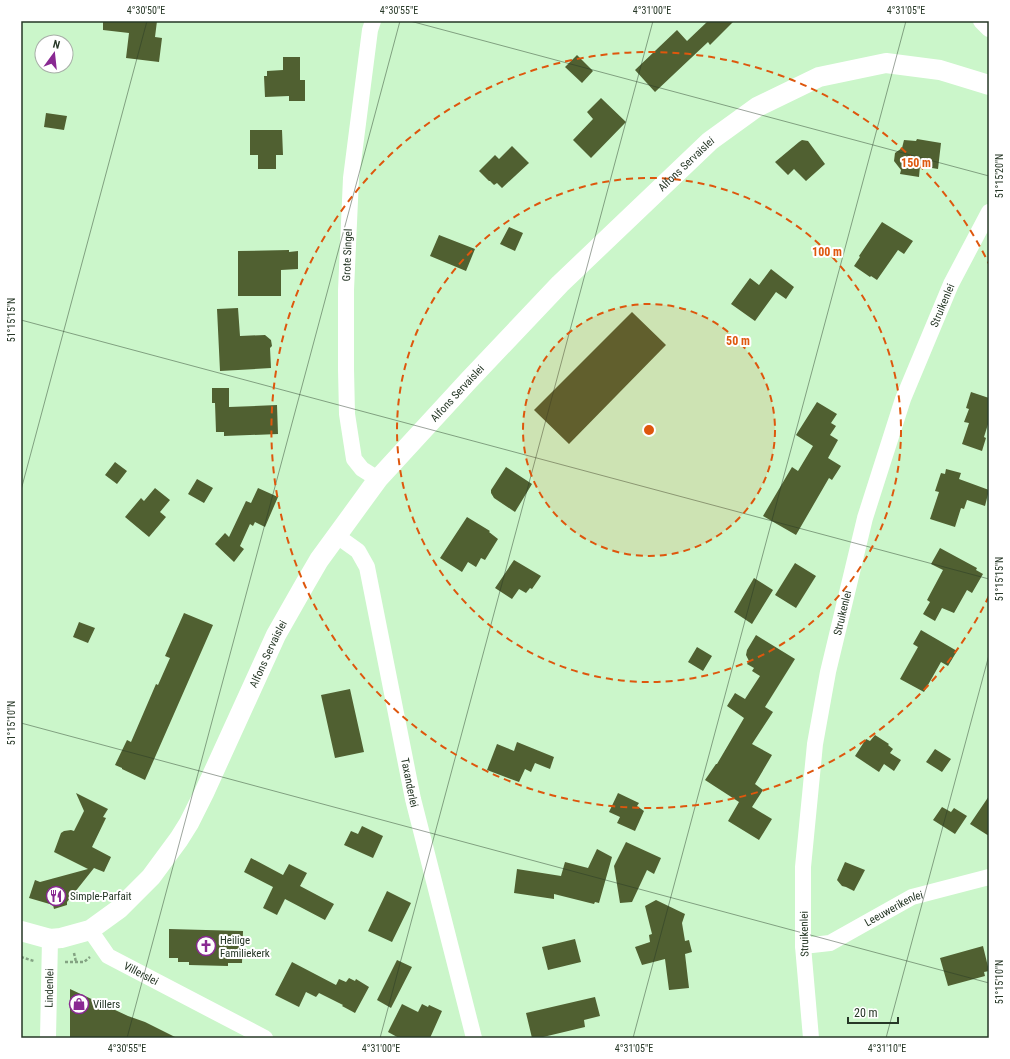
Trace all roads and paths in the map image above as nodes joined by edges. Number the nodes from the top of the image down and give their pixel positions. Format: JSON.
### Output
{"nodes":[{"id":1,"x":981,"y":21,"type":"edge"},
{"id":2,"x":370,"y":24,"type":"edge"},
{"id":3,"x":989,"y":29,"type":"edge"},
{"id":4,"x":989,"y":85,"type":"edge"},
{"id":5,"x":989,"y":212,"type":"edge"},
{"id":6,"x":378,"y":479,"type":"junction"},
{"id":7,"x":337,"y":536,"type":"junction"},
{"id":8,"x":989,"y":877,"type":"edge"},
{"id":9,"x":90,"y":930,"type":"junction"},
{"id":10,"x":21,"y":931,"type":"edge"},
{"id":11,"x":50,"y":939,"type":"junction"},
{"id":12,"x":803,"y":946,"type":"junction"},
{"id":13,"x":48,"y":1038,"type":"edge"},
{"id":14,"x":265,"y":1038,"type":"edge"},
{"id":15,"x":474,"y":1038,"type":"edge"},
{"id":16,"x":812,"y":1038,"type":"edge"}],
"edges":[{"from":1,"to":3,"type":"street"},
{"from":2,"to":6,"type":"street","name":"Grote Singel"},
{"from":4,"to":6,"type":"street","name":"Alfons Servaislei"},
{"from":5,"to":12,"type":"street","name":"Struikenlei"},
{"from":6,"to":7,"type":"street","name":"Alfons Servaislei"},
{"from":7,"to":9,"type":"street","name":"Alfons Servaislei"},
{"from":7,"to":15,"type":"street","name":"Taxanderlei"},
{"from":8,"to":12,"type":"street","name":"Leeuwerikenlei"},
{"from":9,"to":11,"type":"street"},
{"from":9,"to":14,"type":"street","name":"Villerslei"},
{"from":10,"to":11,"type":"street"},
{"from":11,"to":13,"type":"street","name":"Lindenlei"},
{"from":12,"to":16,"type":"street","name":"Struikenlei"}]}
